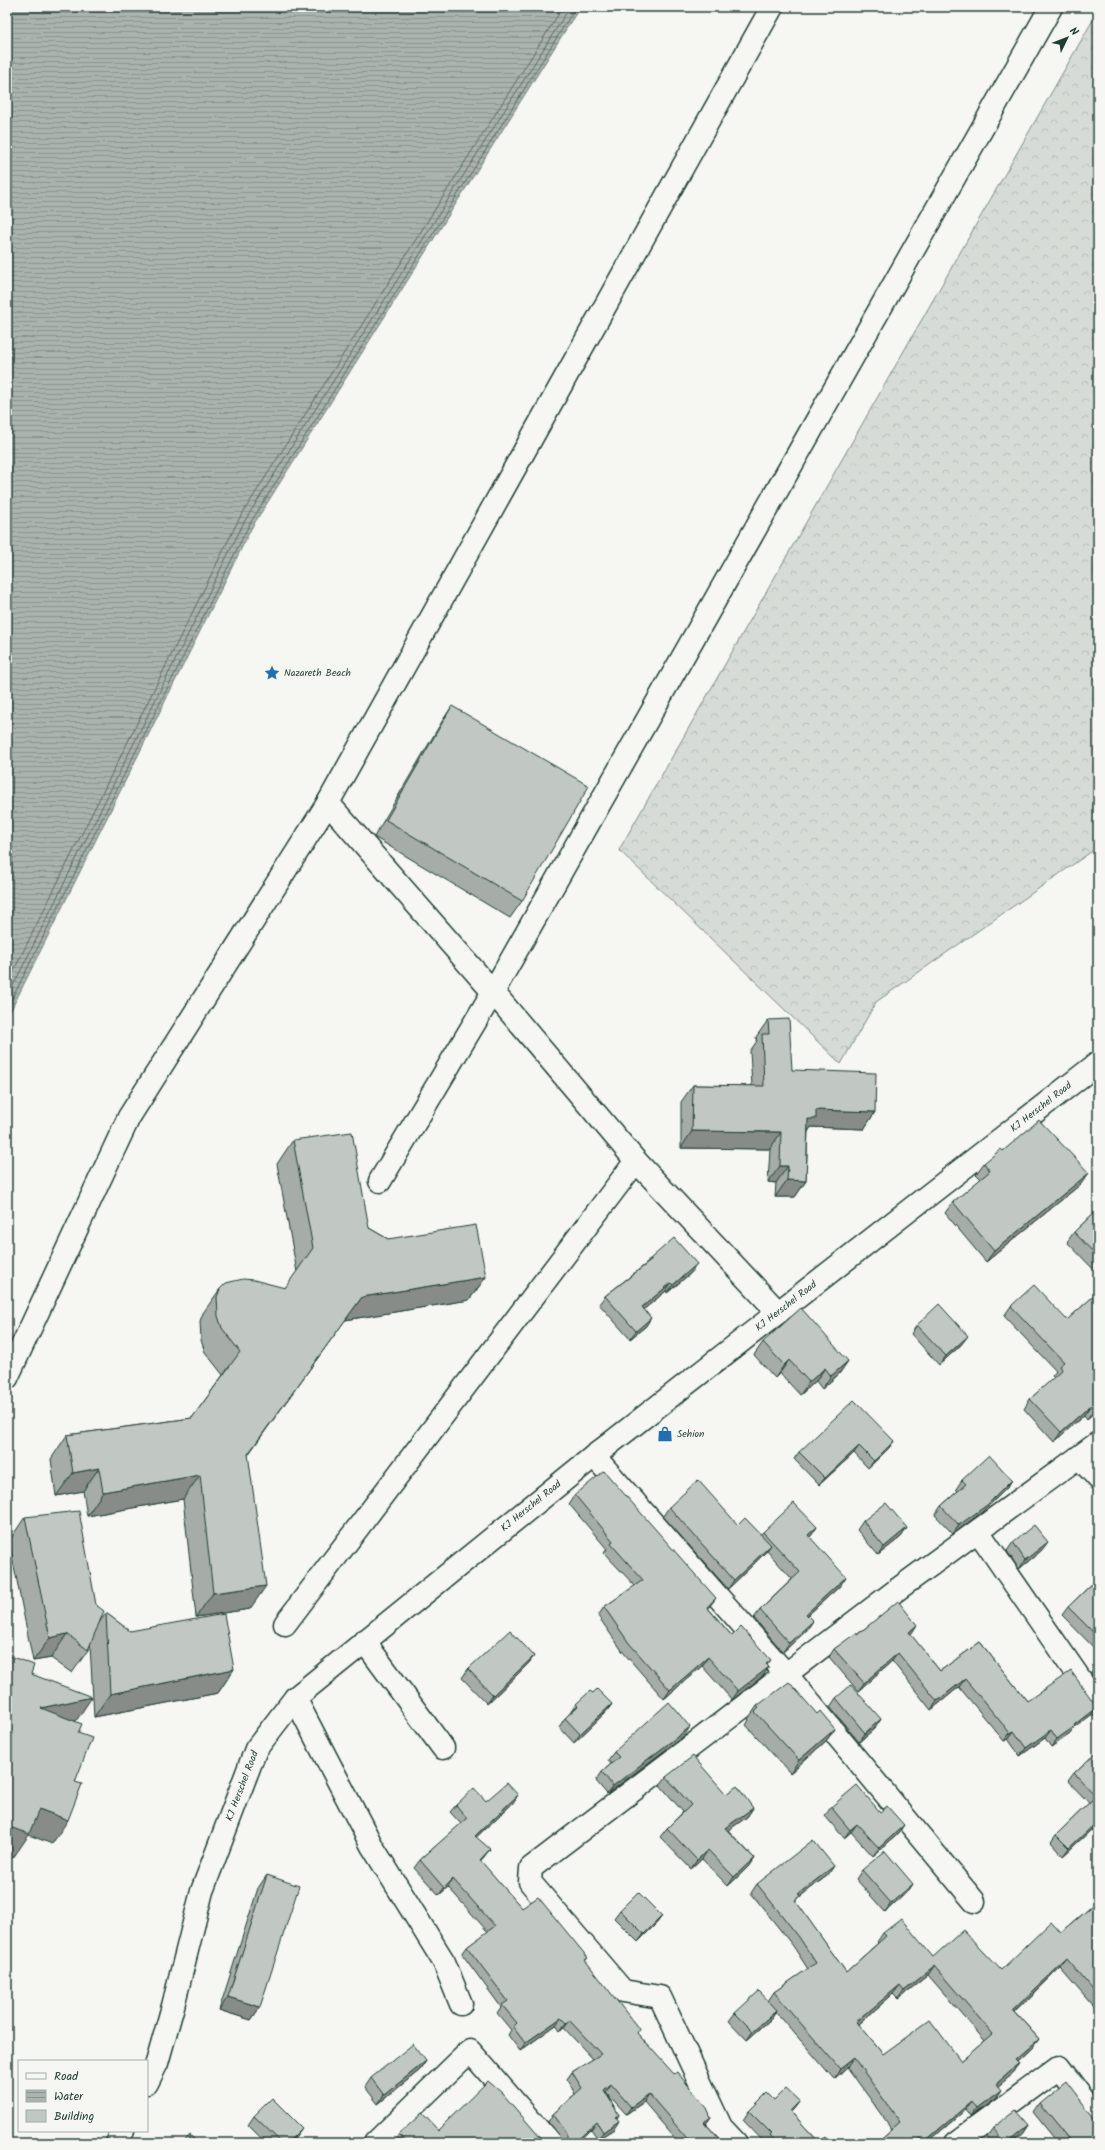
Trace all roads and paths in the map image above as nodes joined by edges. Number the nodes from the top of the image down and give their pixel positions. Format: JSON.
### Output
{"nodes":[{"id":1,"x":772,"y":7,"type":"edge"},
{"id":2,"x":1051,"y":7,"type":"edge"},
{"id":3,"x":328,"y":803,"type":"junction"},
{"id":4,"x":493,"y":992,"type":"junction"},
{"id":5,"x":1098,"y":1062,"type":"edge"},
{"id":6,"x":636,"y":1161,"type":"junction"},
{"id":7,"x":380,"y":1181,"type":"dead end"},
{"id":8,"x":778,"y":1312,"type":"junction"},
{"id":9,"x":7,"y":1378,"type":"edge"},
{"id":10,"x":1098,"y":1443,"type":"edge"},
{"id":11,"x":594,"y":1456,"type":"junction"},
{"id":12,"x":1079,"y":1457,"type":"junction"},
{"id":13,"x":1098,"y":1478,"type":"edge"},
{"id":14,"x":978,"y":1531,"type":"junction"},
{"id":15,"x":285,"y":1624,"type":"dead end"},
{"id":16,"x":364,"y":1641,"type":"junction"},
{"id":17,"x":786,"y":1674,"type":"junction"},
{"id":18,"x":295,"y":1698,"type":"junction"},
{"id":19,"x":1098,"y":1705,"type":"edge"},
{"id":20,"x":443,"y":1748,"type":"dead end"},
{"id":21,"x":974,"y":1901,"type":"dead end"},
{"id":22,"x":461,"y":2004,"type":"dead end"},
{"id":23,"x":148,"y":2081,"type":"edge"},
{"id":24,"x":1098,"y":2119,"type":"edge"},
{"id":25,"x":122,"y":2132,"type":"edge"},
{"id":26,"x":117,"y":2143,"type":"edge"},
{"id":27,"x":375,"y":2143,"type":"edge"},
{"id":28,"x":550,"y":2143,"type":"edge"},
{"id":29,"x":736,"y":2143,"type":"edge"},
{"id":30,"x":956,"y":2143,"type":"edge"}],
"edges":[{"from":1,"to":3,"type":"street"},
{"from":2,"to":4,"type":"street"},
{"from":3,"to":4,"type":"street"},
{"from":3,"to":9,"type":"street"},
{"from":4,"to":6,"type":"street"},
{"from":4,"to":7,"type":"street"},
{"from":5,"to":8,"type":"street","name":"KJ Herschel Road"},
{"from":6,"to":8,"type":"street"},
{"from":6,"to":15,"type":"street"},
{"from":8,"to":11,"type":"street","name":"KJ Herschel Road"},
{"from":10,"to":12,"type":"street"},
{"from":11,"to":16,"type":"street","name":"KJ Herschel Road"},
{"from":11,"to":17,"type":"street"},
{"from":12,"to":13,"type":"street"},
{"from":12,"to":14,"type":"street"},
{"from":14,"to":17,"type":"street"},
{"from":14,"to":19,"type":"street"},
{"from":16,"to":18,"type":"street","name":"KJ Herschel Road"},
{"from":16,"to":20,"type":"street"},
{"from":17,"to":21,"type":"street"},
{"from":17,"to":29,"type":"street"},
{"from":18,"to":22,"type":"street"},
{"from":18,"to":23,"type":"street","name":"KJ Herschel Road"},
{"from":24,"to":30,"type":"street"},
{"from":25,"to":26,"type":"street"},
{"from":27,"to":28,"type":"street"}]}
